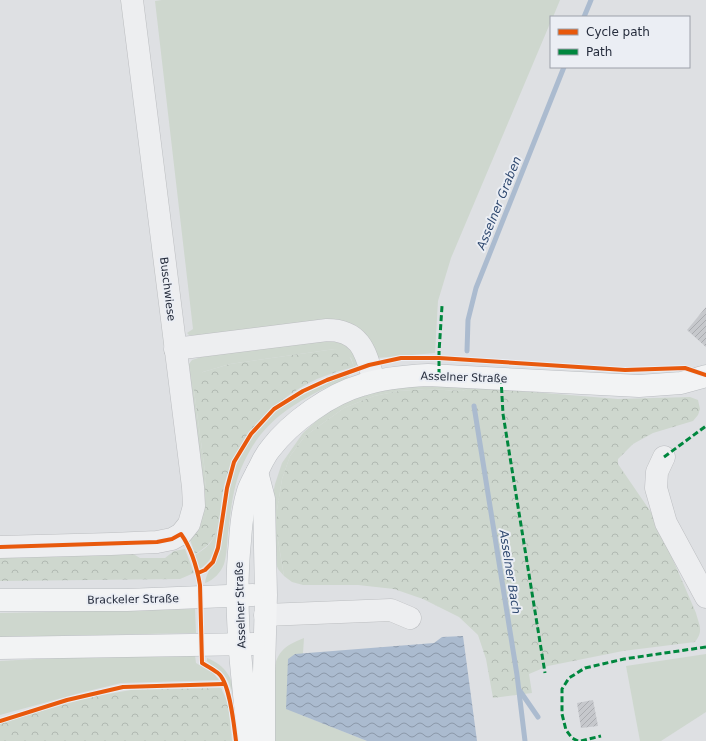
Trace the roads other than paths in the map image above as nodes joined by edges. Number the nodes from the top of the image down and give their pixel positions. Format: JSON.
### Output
{"nodes":[{"id":1,"x":132,"y":0,"type":"edge"},
{"id":2,"x":175,"y":349,"type":"junction"},
{"id":3,"x":706,"y":376,"type":"edge"},
{"id":4,"x":374,"y":382,"type":"junction"},
{"id":5,"x":664,"y":457,"type":"dead end"},
{"id":6,"x":257,"y":472,"type":"junction"},
{"id":7,"x":0,"y":547,"type":"edge"},
{"id":8,"x":237,"y":595,"type":"junction"},
{"id":9,"x":706,"y":597,"type":"edge"},
{"id":10,"x":0,"y":600,"type":"edge"},
{"id":11,"x":266,"y":605,"type":"junction"},
{"id":12,"x":410,"y":618,"type":"dead end"},
{"id":13,"x":240,"y":644,"type":"junction"},
{"id":14,"x":265,"y":644,"type":"junction"},
{"id":15,"x":0,"y":648,"type":"edge"},
{"id":16,"x":249,"y":741,"type":"edge"},
{"id":17,"x":264,"y":741,"type":"edge"}],
"edges":[{"from":1,"to":2,"type":"street","name":"Buschwiese"},
{"from":2,"to":4,"type":"street"},
{"from":2,"to":7,"type":"street","name":"Buschwiese"},
{"from":3,"to":4,"type":"main road","name":"Asselner Straße"},
{"from":4,"to":6,"type":"main road","name":"Asselner Straße"},
{"from":5,"to":9,"type":"street"},
{"from":6,"to":8,"type":"main road","name":"Asselner Straße"},
{"from":6,"to":11,"type":"main road"},
{"from":8,"to":10,"type":"main road","name":"Brackeler Straße"},
{"from":8,"to":11,"type":"main road","name":"Brackeler Straße"},
{"from":8,"to":13,"type":"main road","name":"Asselner Straße"},
{"from":11,"to":12,"type":"street"},
{"from":11,"to":14,"type":"main road"},
{"from":13,"to":14,"type":"main road"},
{"from":13,"to":15,"type":"main road"},
{"from":13,"to":16,"type":"main road","name":"Asselner Straße"},
{"from":14,"to":17,"type":"main road"}]}
